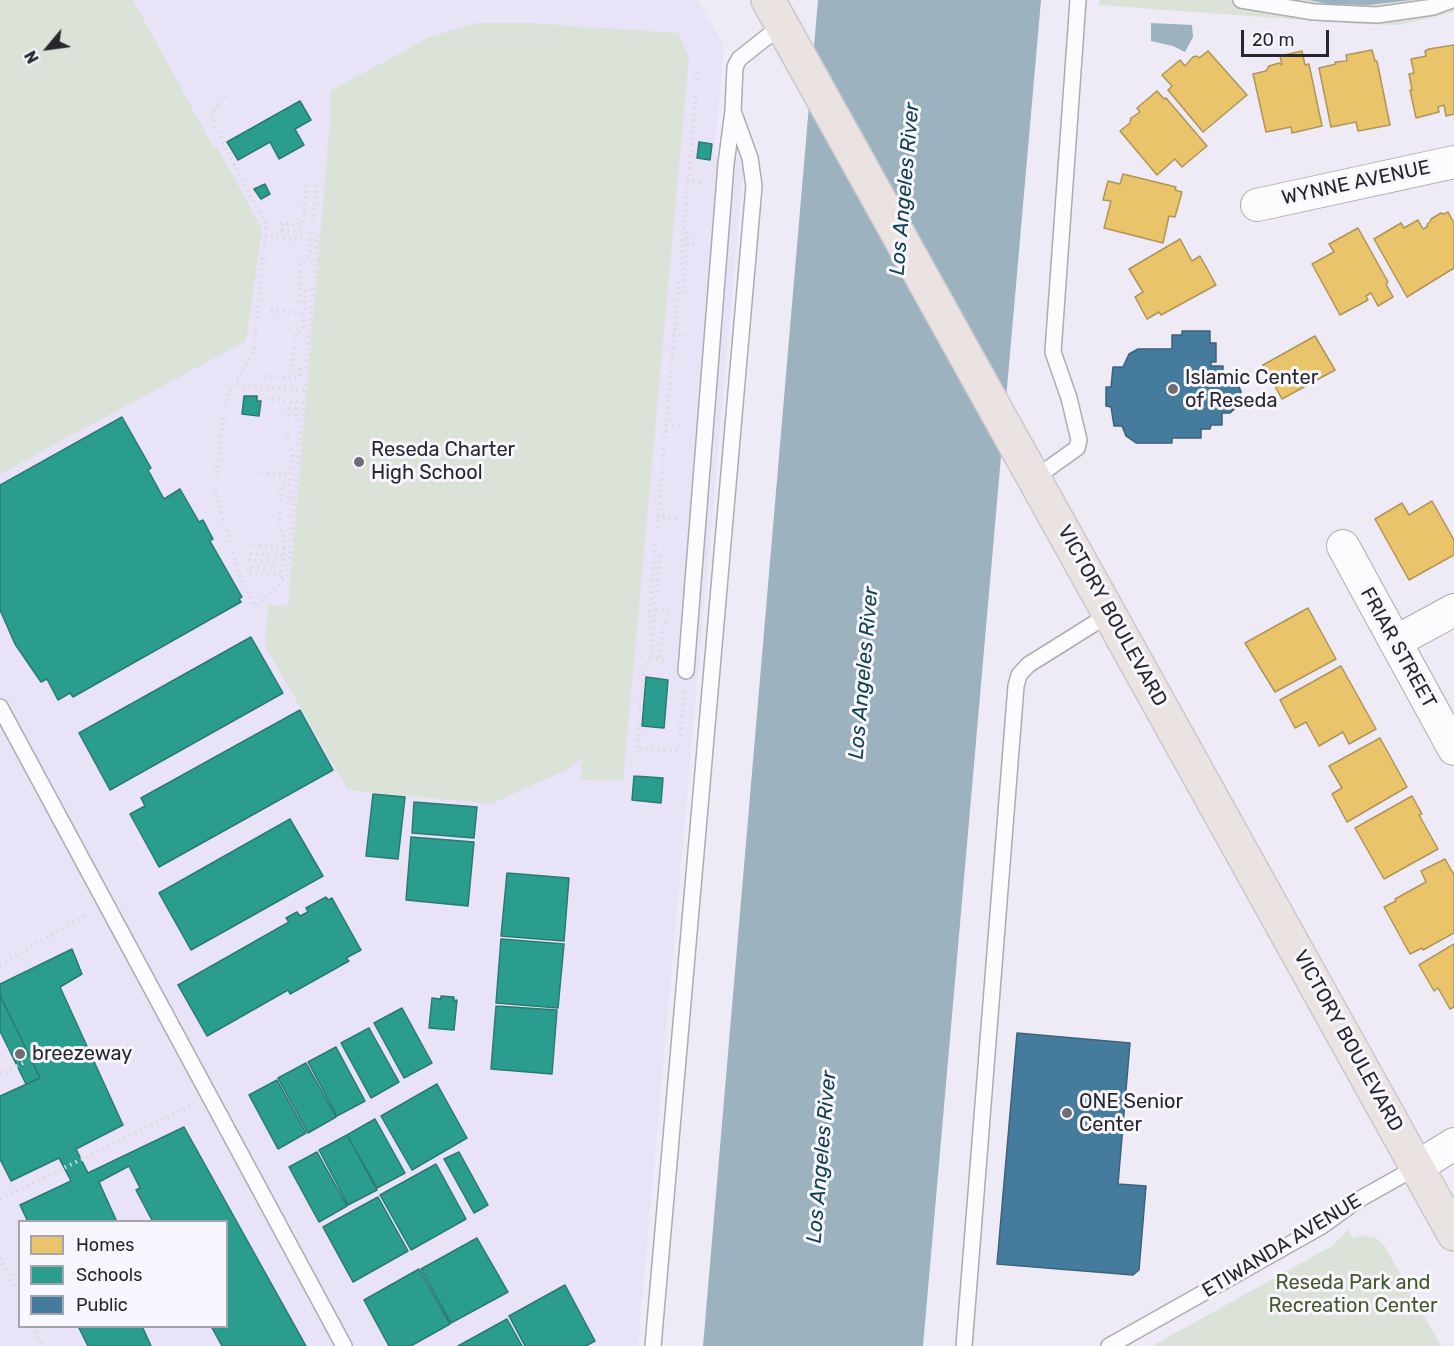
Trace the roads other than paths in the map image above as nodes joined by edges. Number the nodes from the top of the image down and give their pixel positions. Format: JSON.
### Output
{"nodes":[{"id":1,"x":1078,"y":0,"type":"edge"},
{"id":2,"x":1241,"y":0,"type":"edge"},
{"id":3,"x":1452,"y":0,"type":"edge"},
{"id":4,"x":775,"y":12,"type":"edge"},
{"id":5,"x":734,"y":111,"type":"junction"},
{"id":6,"x":1454,"y":162,"type":"edge"},
{"id":7,"x":1257,"y":205,"type":"dead end"},
{"id":8,"x":1035,"y":478,"type":"junction"},
{"id":9,"x":1342,"y":546,"type":"dead end"},
{"id":10,"x":1454,"y":610,"type":"edge"},
{"id":11,"x":1111,"y":613,"type":"junction"},
{"id":12,"x":1395,"y":642,"type":"junction"},
{"id":13,"x":686,"y":671,"type":"road end"},
{"id":14,"x":0,"y":707,"type":"edge"},
{"id":15,"x":1454,"y":749,"type":"edge"},
{"id":16,"x":1454,"y":1144,"type":"edge"},
{"id":17,"x":1417,"y":1167,"type":"junction"},
{"id":18,"x":1454,"y":1234,"type":"edge"},
{"id":19,"x":344,"y":1346,"type":"edge"},
{"id":20,"x":653,"y":1346,"type":"edge"},
{"id":21,"x":964,"y":1346,"type":"edge"},
{"id":22,"x":1109,"y":1346,"type":"edge"}],
"edges":[{"from":1,"to":8,"type":"lane"},
{"from":2,"to":3,"type":"lane"},
{"from":4,"to":5,"type":"lane"},
{"from":4,"to":8,"type":"main road","name":"VICTORY BOULEVARD"},
{"from":5,"to":13,"type":"lane"},
{"from":5,"to":20,"type":"lane"},
{"from":6,"to":7,"type":"street","name":"WYNNE AVENUE"},
{"from":8,"to":11,"type":"main road","name":"VICTORY BOULEVARD"},
{"from":9,"to":12,"type":"street","name":"FRIAR STREET"},
{"from":10,"to":12,"type":"street"},
{"from":11,"to":17,"type":"main road","name":"VICTORY BOULEVARD"},
{"from":11,"to":21,"type":"lane"},
{"from":12,"to":15,"type":"street","name":"FRIAR STREET"},
{"from":14,"to":19,"type":"lane"},
{"from":16,"to":17,"type":"street","name":"ETIWANDA AVENUE"},
{"from":17,"to":18,"type":"main road","name":"VICTORY BOULEVARD"},
{"from":17,"to":22,"type":"lane","name":"ETIWANDA AVENUE"}]}
